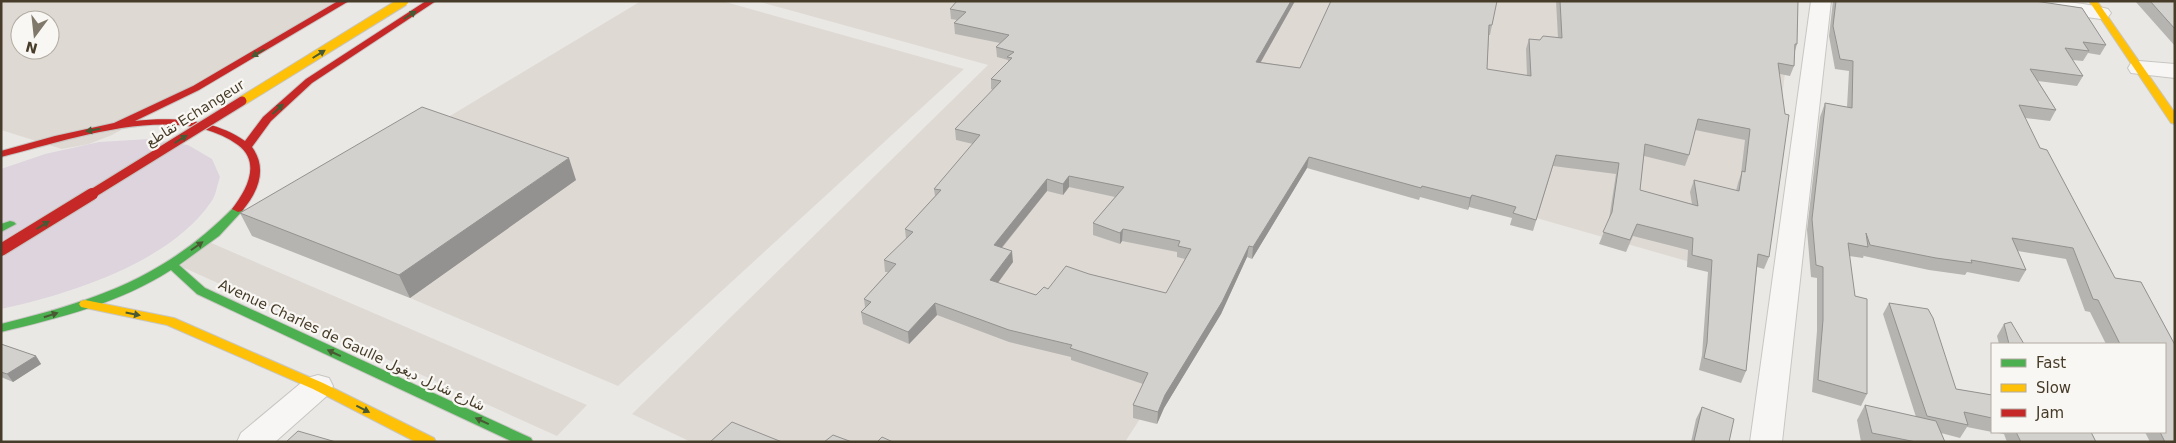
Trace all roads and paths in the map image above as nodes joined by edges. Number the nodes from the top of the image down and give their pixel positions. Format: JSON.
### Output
{"nodes":[{"id":1,"x":345,"y":1,"type":"edge"},
{"id":2,"x":404,"y":1,"type":"edge"},
{"id":3,"x":432,"y":1,"type":"edge"},
{"id":4,"x":1821,"y":1,"type":"edge"},
{"id":5,"x":2014,"y":1,"type":"edge"},
{"id":6,"x":2097,"y":7,"type":"edge"},
{"id":7,"x":2139,"y":68,"type":"junction"},
{"id":8,"x":2175,"y":71,"type":"edge"},
{"id":9,"x":189,"y":115,"type":"dead end"},
{"id":10,"x":2175,"y":121,"type":"edge"},
{"id":11,"x":116,"y":126,"type":"junction"},
{"id":12,"x":155,"y":136,"type":"dead end"},
{"id":13,"x":247,"y":146,"type":"junction"},
{"id":14,"x":1,"y":154,"type":"edge"},
{"id":15,"x":19,"y":218,"type":"dead end"},
{"id":16,"x":1,"y":229,"type":"edge"},
{"id":17,"x":1,"y":250,"type":"edge"},
{"id":18,"x":171,"y":264,"type":"junction"},
{"id":19,"x":85,"y":304,"type":"junction"},
{"id":20,"x":1,"y":328,"type":"edge"},
{"id":21,"x":318,"y":386,"type":"junction"},
{"id":22,"x":416,"y":391,"type":"junction"},
{"id":23,"x":403,"y":402,"type":"dead end"},
{"id":24,"x":253,"y":442,"type":"edge"},
{"id":25,"x":429,"y":442,"type":"edge"},
{"id":26,"x":526,"y":442,"type":"edge"},
{"id":27,"x":1766,"y":442,"type":"edge"}],
"edges":[{"from":1,"to":11,"type":"main road","one_way":true},
{"from":17,"to":2,"type":"main road","name":"تقاطع Echangeur","one_way":true,"bridge":true},
{"from":13,"to":3,"type":"main road","one_way":true},
{"from":4,"to":27,"type":"street"},
{"from":5,"to":6,"type":"street"},
{"from":6,"to":7,"type":"main road"},
{"from":7,"to":8,"type":"street"},
{"from":7,"to":10,"type":"main road"},
{"from":9,"to":12,"type":"main road"},
{"from":11,"to":13,"type":"main road"},
{"from":11,"to":14,"type":"main road","one_way":true},
{"from":18,"to":13,"type":"main road","one_way":true},
{"from":15,"to":16,"type":"main road"},
{"from":18,"to":19,"type":"main road"},
{"from":22,"to":18,"type":"main road","name":"Avenue Charles de Gaulle شارع شارل ديغول","one_way":true},
{"from":20,"to":19,"type":"main road","one_way":true},
{"from":19,"to":21,"type":"main road","one_way":true},
{"from":21,"to":24,"type":"street"},
{"from":21,"to":25,"type":"main road","one_way":true},
{"from":22,"to":23,"type":"main road"},
{"from":26,"to":22,"type":"main road","name":"Avenue Charles de Gaulle شارع شارل ديغول","one_way":true}]}
